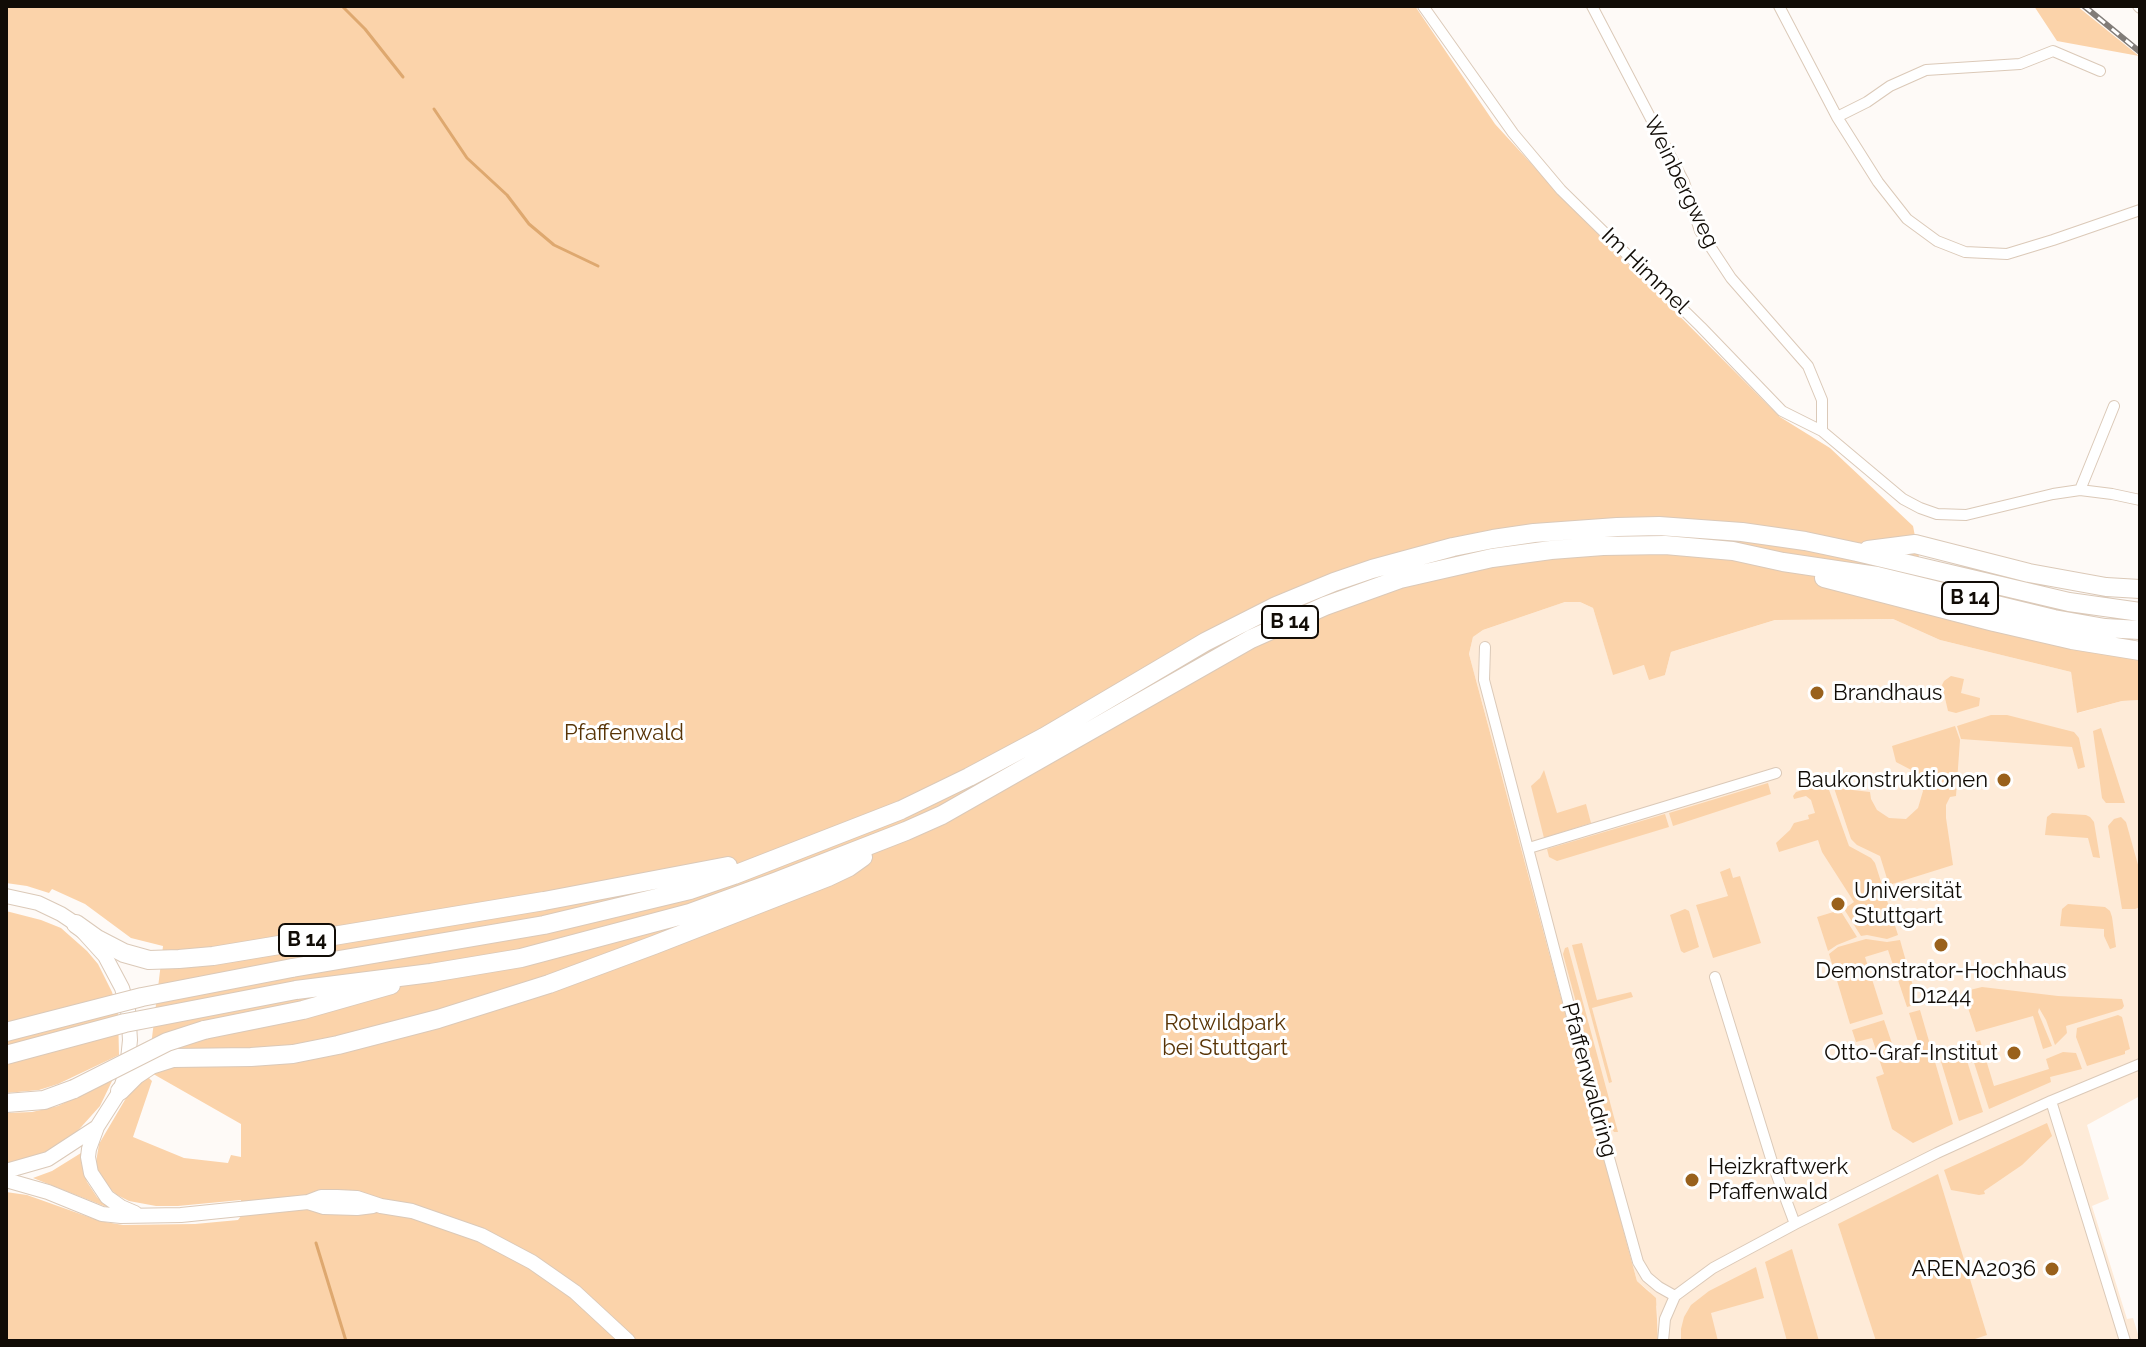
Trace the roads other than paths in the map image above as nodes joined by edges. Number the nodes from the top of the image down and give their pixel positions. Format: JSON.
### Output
{"nodes":[{"id":1,"x":1423,"y":6,"type":"edge"},
{"id":2,"x":1592,"y":6,"type":"edge"},
{"id":3,"x":1779,"y":6,"type":"edge"},
{"id":4,"x":2100,"y":71,"type":"dead end"},
{"id":5,"x":1837,"y":117,"type":"junction"},
{"id":6,"x":2140,"y":210,"type":"edge"},
{"id":7,"x":2114,"y":406,"type":"dead end"},
{"id":8,"x":1822,"y":431,"type":"junction"},
{"id":9,"x":2080,"y":490,"type":"junction"},
{"id":10,"x":2140,"y":500,"type":"edge"},
{"id":11,"x":1857,"y":552,"type":"junction"},
{"id":12,"x":1800,"y":564,"type":"junction"},
{"id":13,"x":2140,"y":589,"type":"edge"},
{"id":14,"x":2140,"y":612,"type":"edge"},
{"id":15,"x":2140,"y":630,"type":"edge"},
{"id":16,"x":1485,"y":647,"type":"dead end"},
{"id":17,"x":2140,"y":651,"type":"edge"},
{"id":18,"x":1776,"y":773,"type":"dead end"},
{"id":19,"x":875,"y":844,"type":"junction"},
{"id":20,"x":804,"y":847,"type":"junction"},
{"id":21,"x":1529,"y":848,"type":"junction"},
{"id":22,"x":6,"y":896,"type":"edge"},
{"id":23,"x":76,"y":924,"type":"junction"},
{"id":24,"x":431,"y":973,"type":"junction"},
{"id":25,"x":1715,"y":977,"type":"dead end"},
{"id":26,"x":6,"y":1032,"type":"edge"},
{"id":27,"x":6,"y":1055,"type":"edge"},
{"id":28,"x":2140,"y":1064,"type":"edge"},
{"id":29,"x":120,"y":1091,"type":"junction"},
{"id":30,"x":2051,"y":1101,"type":"junction"},
{"id":31,"x":6,"y":1103,"type":"edge"},
{"id":32,"x":97,"y":1127,"type":"junction"},
{"id":33,"x":6,"y":1171,"type":"edge"},
{"id":34,"x":6,"y":1180,"type":"edge"},
{"id":35,"x":143,"y":1216,"type":"junction"},
{"id":36,"x":1795,"y":1224,"type":"junction"},
{"id":37,"x":1675,"y":1296,"type":"junction"},
{"id":38,"x":628,"y":1341,"type":"edge"},
{"id":39,"x":1663,"y":1341,"type":"edge"},
{"id":40,"x":2125,"y":1341,"type":"edge"}],
"edges":[{"from":1,"to":8,"type":"street","name":"Im Himmel"},
{"from":2,"to":8,"type":"street","name":"Weinbergweg"},
{"from":3,"to":5,"type":"street"},
{"from":4,"to":5,"type":"street"},
{"from":5,"to":6,"type":"street"},
{"from":7,"to":9,"type":"street"},
{"from":8,"to":9,"type":"street","name":"Im Himmel"},
{"from":9,"to":10,"type":"street","name":"Im Himmel"},
{"from":11,"to":13,"type":"highway","number":"B 14"},
{"from":11,"to":14,"type":"highway","number":"B 14"},
{"from":11,"to":20,"type":"highway","number":"B 14"},
{"from":12,"to":15,"type":"highway","number":"B 14"},
{"from":12,"to":17,"type":"highway","number":"B 14"},
{"from":12,"to":19,"type":"highway","number":"B 14"},
{"from":16,"to":21,"type":"street","name":"Pfaffenwaldring"},
{"from":18,"to":21,"type":"street"},
{"from":19,"to":24,"type":"highway","number":"B 14"},
{"from":19,"to":29,"type":"highway"},
{"from":20,"to":23,"type":"highway","number":"B 14"},
{"from":20,"to":26,"type":"highway","bridge":true},
{"from":21,"to":37,"type":"street","name":"Pfaffenwaldring"},
{"from":22,"to":23,"type":"main road","number":"B 14"},
{"from":23,"to":29,"type":"main road"},
{"from":24,"to":27,"type":"highway","bridge":true},
{"from":24,"to":31,"type":"highway","number":"B 14","bridge":true},
{"from":25,"to":36,"type":"street"},
{"from":28,"to":30,"type":"street"},
{"from":29,"to":32,"type":"main road"},
{"from":30,"to":36,"type":"street"},
{"from":30,"to":40,"type":"street"},
{"from":32,"to":33,"type":"main road"},
{"from":32,"to":35,"type":"main road"},
{"from":34,"to":35,"type":"main road"},
{"from":35,"to":38,"type":"main road"},
{"from":36,"to":37,"type":"street"},
{"from":37,"to":39,"type":"street"}]}
